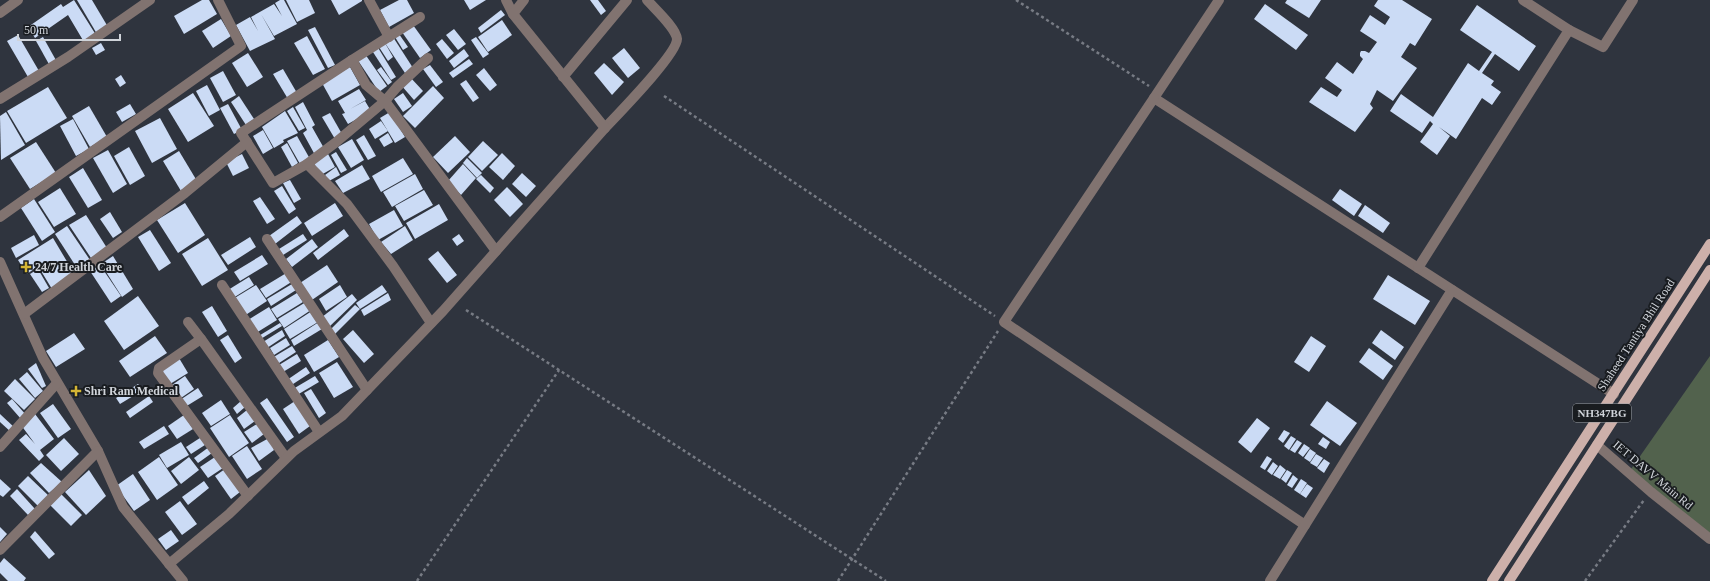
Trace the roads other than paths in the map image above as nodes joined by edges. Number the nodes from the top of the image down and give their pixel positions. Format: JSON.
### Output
{"nodes":[{"id":1,"x":18,"y":0,"type":"edge"},
{"id":2,"x":150,"y":0,"type":"edge"},
{"id":3,"x":218,"y":0,"type":"edge"},
{"id":4,"x":369,"y":0,"type":"edge"},
{"id":5,"x":506,"y":0,"type":"edge"},
{"id":6,"x":524,"y":0,"type":"edge"},
{"id":7,"x":627,"y":0,"type":"edge"},
{"id":8,"x":648,"y":0,"type":"edge"},
{"id":9,"x":1219,"y":0,"type":"edge"},
{"id":10,"x":1522,"y":0,"type":"edge"},
{"id":11,"x":1633,"y":0,"type":"edge"},
{"id":12,"x":0,"y":13,"type":"edge"},
{"id":13,"x":513,"y":14,"type":"junction"},
{"id":14,"x":420,"y":17,"type":"dead end"},
{"id":15,"x":1569,"y":30,"type":"junction"},
{"id":16,"x":389,"y":37,"type":"junction"},
{"id":17,"x":428,"y":58,"type":"dead end"},
{"id":18,"x":352,"y":60,"type":"junction"},
{"id":19,"x":563,"y":77,"type":"junction"},
{"id":20,"x":1156,"y":95,"type":"junction"},
{"id":21,"x":0,"y":99,"type":"edge"},
{"id":22,"x":385,"y":101,"type":"junction"},
{"id":23,"x":605,"y":128,"type":"junction"},
{"id":24,"x":247,"y":142,"type":"junction"},
{"id":25,"x":307,"y":164,"type":"junction"},
{"id":26,"x":0,"y":217,"type":"edge"},
{"id":27,"x":267,"y":239,"type":"dead end"},
{"id":28,"x":1710,"y":244,"type":"edge"},
{"id":29,"x":496,"y":251,"type":"junction"},
{"id":30,"x":0,"y":262,"type":"edge"},
{"id":31,"x":1418,"y":268,"type":"junction"},
{"id":32,"x":1710,"y":270,"type":"edge"},
{"id":33,"x":222,"y":285,"type":"dead end"},
{"id":34,"x":1452,"y":290,"type":"junction"},
{"id":35,"x":24,"y":314,"type":"junction"},
{"id":36,"x":188,"y":322,"type":"dead end"},
{"id":37,"x":431,"y":323,"type":"junction"},
{"id":38,"x":201,"y":339,"type":"junction"},
{"id":39,"x":57,"y":383,"type":"junction"},
{"id":40,"x":367,"y":390,"type":"junction"},
{"id":41,"x":1614,"y":394,"type":"junction"},
{"id":42,"x":1599,"y":418,"type":"junction"},
{"id":43,"x":1609,"y":427,"type":"junction"},
{"id":44,"x":319,"y":432,"type":"junction"},
{"id":45,"x":1598,"y":445,"type":"junction"},
{"id":46,"x":0,"y":447,"type":"edge"},
{"id":47,"x":98,"y":451,"type":"junction"},
{"id":48,"x":286,"y":458,"type":"junction"},
{"id":49,"x":248,"y":496,"type":"junction"},
{"id":50,"x":1305,"y":525,"type":"junction"},
{"id":51,"x":1710,"y":539,"type":"edge"},
{"id":52,"x":0,"y":550,"type":"edge"},
{"id":53,"x":169,"y":564,"type":"junction"},
{"id":54,"x":183,"y":581,"type":"edge"},
{"id":55,"x":1270,"y":581,"type":"edge"},
{"id":56,"x":1492,"y":581,"type":"edge"},
{"id":57,"x":1509,"y":581,"type":"edge"}],
"edges":[{"from":1,"to":12,"type":"street"},
{"from":2,"to":21,"type":"street"},
{"from":3,"to":26,"type":"street"},
{"from":4,"to":16,"type":"street"},
{"from":5,"to":13,"type":"street"},
{"from":6,"to":13,"type":"street"},
{"from":7,"to":19,"type":"street"},
{"from":8,"to":23,"type":"street"},
{"from":9,"to":20,"type":"street"},
{"from":10,"to":15,"type":"street"},
{"from":11,"to":15,"type":"street"},
{"from":13,"to":19,"type":"street"},
{"from":14,"to":16,"type":"street"},
{"from":15,"to":31,"type":"street"},
{"from":16,"to":18,"type":"street"},
{"from":17,"to":22,"type":"street"},
{"from":18,"to":22,"type":"street"},
{"from":18,"to":24,"type":"street"},
{"from":19,"to":23,"type":"street"},
{"from":20,"to":31,"type":"street"},
{"from":20,"to":50,"type":"street"},
{"from":22,"to":25,"type":"street"},
{"from":22,"to":29,"type":"street"},
{"from":23,"to":29,"type":"street"},
{"from":24,"to":25,"type":"street"},
{"from":24,"to":35,"type":"street"},
{"from":25,"to":37,"type":"street"},
{"from":27,"to":40,"type":"street"},
{"from":28,"to":41,"type":"main road","name":"Shaheed Tantiya Bhil Road","number":"NH347BG"},
{"from":29,"to":37,"type":"street"},
{"from":30,"to":35,"type":"street"},
{"from":31,"to":34,"type":"street"},
{"from":32,"to":43,"type":"main road","number":"NH347BG"},
{"from":33,"to":44,"type":"street"},
{"from":34,"to":41,"type":"street"},
{"from":34,"to":50,"type":"street"},
{"from":35,"to":39,"type":"street"},
{"from":36,"to":38,"type":"street"},
{"from":37,"to":40,"type":"street"},
{"from":38,"to":48,"type":"street"},
{"from":38,"to":49,"type":"street"},
{"from":39,"to":46,"type":"street"},
{"from":39,"to":47,"type":"street"},
{"from":40,"to":44,"type":"street"},
{"from":41,"to":42,"type":"main road","name":"Shaheed Tantiya Bhil Road","number":"NH347BG"},
{"from":42,"to":43,"type":"main road"},
{"from":42,"to":56,"type":"main road","name":"Shaheed Tantiya Bhil Road","number":"NH347BG"},
{"from":43,"to":45,"type":"main road","number":"NH347BG"},
{"from":44,"to":48,"type":"street"},
{"from":45,"to":51,"type":"street","name":"IET DAVV Main Rd"},
{"from":45,"to":57,"type":"main road","number":"NH347BG"},
{"from":47,"to":52,"type":"street"},
{"from":47,"to":53,"type":"street"},
{"from":48,"to":49,"type":"street"},
{"from":49,"to":53,"type":"street"},
{"from":50,"to":55,"type":"street"},
{"from":53,"to":54,"type":"street"}]}
